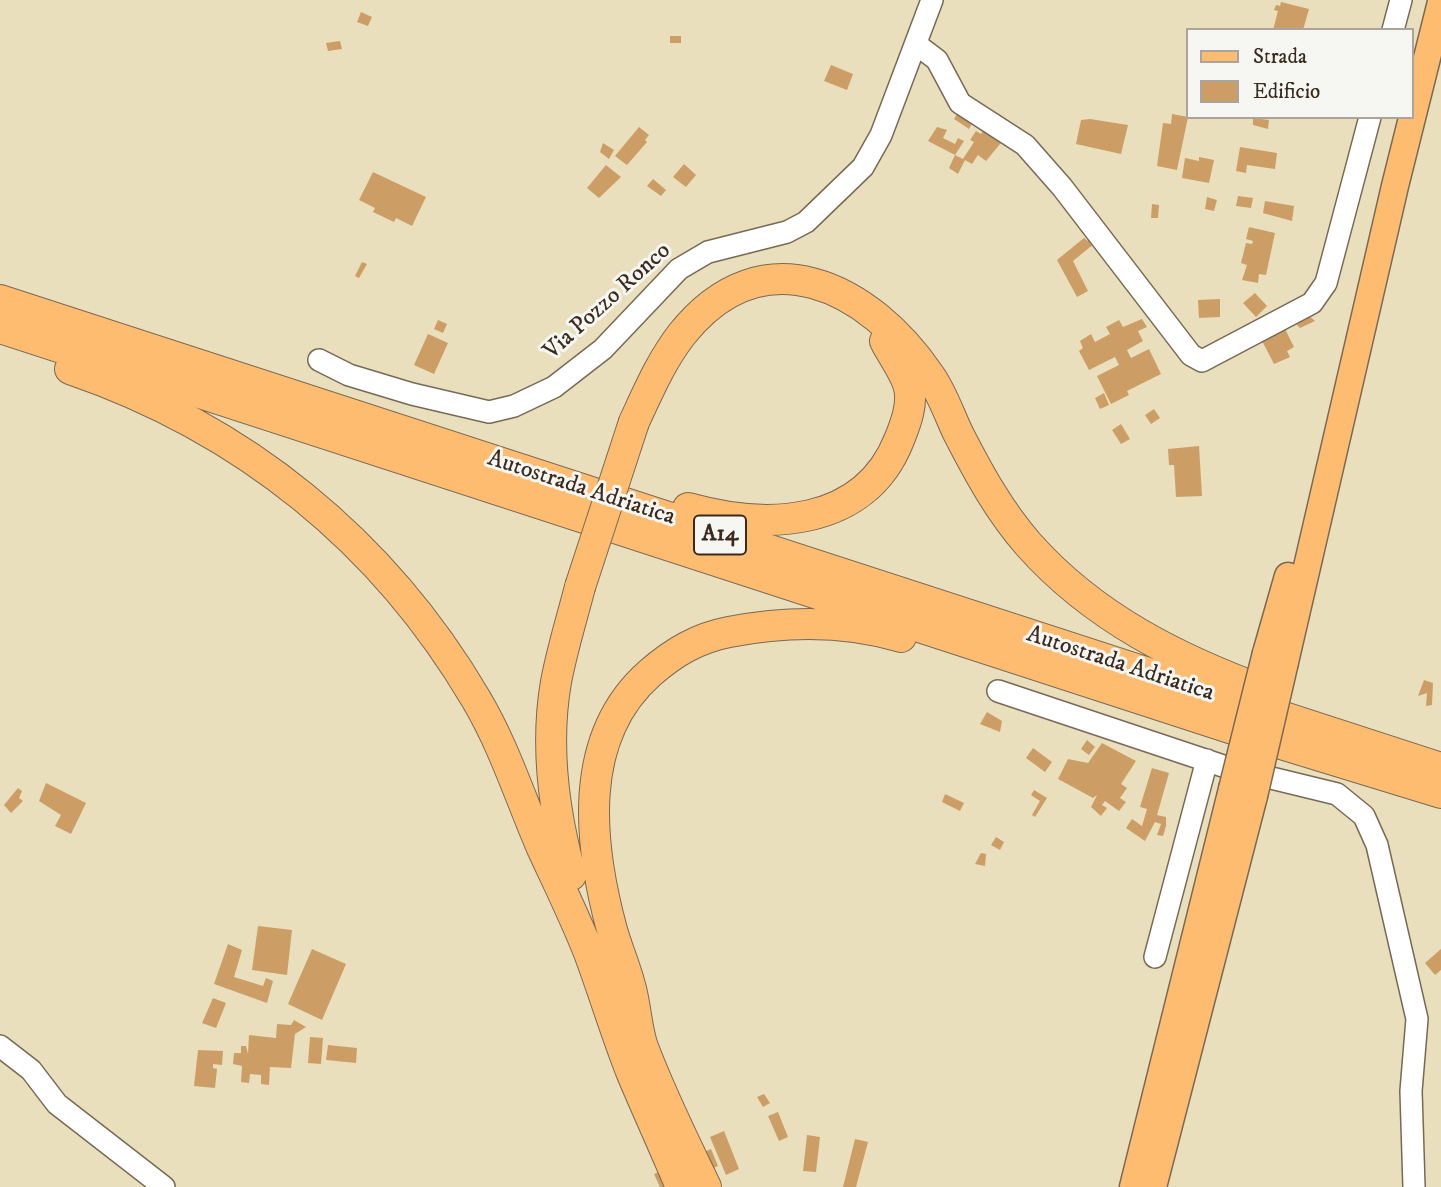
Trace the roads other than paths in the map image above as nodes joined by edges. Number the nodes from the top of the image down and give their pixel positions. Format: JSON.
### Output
{"nodes":[{"id":1,"x":932,"y":0,"type":"edge"},
{"id":2,"x":1401,"y":0,"type":"edge"},
{"id":3,"x":1441,"y":2,"type":"edge"},
{"id":4,"x":1394,"y":28,"type":"edge"},
{"id":5,"x":916,"y":44,"type":"junction"},
{"id":6,"x":1413,"y":112,"type":"edge"},
{"id":7,"x":1369,"y":119,"type":"edge"},
{"id":8,"x":1411,"y":119,"type":"edge"},
{"id":9,"x":0,"y":300,"type":"edge"},
{"id":10,"x":867,"y":307,"type":"junction"},
{"id":11,"x":0,"y":328,"type":"edge"},
{"id":12,"x":0,"y":346,"type":"edge"},
{"id":13,"x":319,"y":360,"type":"dead end"},
{"id":14,"x":397,"y":428,"type":"junction"},
{"id":15,"x":998,"y":691,"type":"dead end"},
{"id":16,"x":1242,"y":732,"type":"junction"},
{"id":17,"x":1441,"y":756,"type":"edge"},
{"id":18,"x":1207,"y":760,"type":"junction"},
{"id":19,"x":1441,"y":768,"type":"edge"},
{"id":20,"x":1243,"y":793,"type":"junction"},
{"id":21,"x":1441,"y":793,"type":"edge"},
{"id":22,"x":1155,"y":957,"type":"dead end"},
{"id":23,"x":0,"y":1045,"type":"edge"},
{"id":24,"x":637,"y":1059,"type":"junction"},
{"id":25,"x":164,"y":1187,"type":"edge"},
{"id":26,"x":681,"y":1187,"type":"edge"},
{"id":27,"x":706,"y":1187,"type":"edge"},
{"id":28,"x":1133,"y":1187,"type":"edge"},
{"id":29,"x":1153,"y":1187,"type":"edge"},
{"id":30,"x":1414,"y":1187,"type":"edge"}],
"edges":[{"from":1,"to":5,"type":"street","name":"Via Pozzo Ronco"},
{"from":2,"to":4,"type":"street"},
{"from":3,"to":6,"type":"main road","bridge":true},
{"from":5,"to":7,"type":"street"},
{"from":5,"to":13,"type":"street","name":"Via Pozzo Ronco"},
{"from":8,"to":20,"type":"main road","bridge":true},
{"from":9,"to":14,"type":"highway","name":"Autostrada Adriatica","number":"A14"},
{"from":10,"to":14,"type":"highway"},
{"from":10,"to":17,"type":"highway"},
{"from":10,"to":24,"type":"highway","bridge":true},
{"from":11,"to":16,"type":"highway","name":"Autostrada Adriatica","number":"A14"},
{"from":12,"to":24,"type":"highway"},
{"from":14,"to":19,"type":"highway","name":"Autostrada Adriatica","number":"A14"},
{"from":15,"to":18,"type":"street"},
{"from":16,"to":21,"type":"highway","name":"Autostrada Adriatica","number":"A14"},
{"from":16,"to":24,"type":"highway"},
{"from":18,"to":22,"type":"street"},
{"from":18,"to":30,"type":"street"},
{"from":20,"to":28,"type":"main road"},
{"from":20,"to":29,"type":"main road"},
{"from":23,"to":25,"type":"street"},
{"from":24,"to":26,"type":"highway"},
{"from":24,"to":27,"type":"highway"}]}
